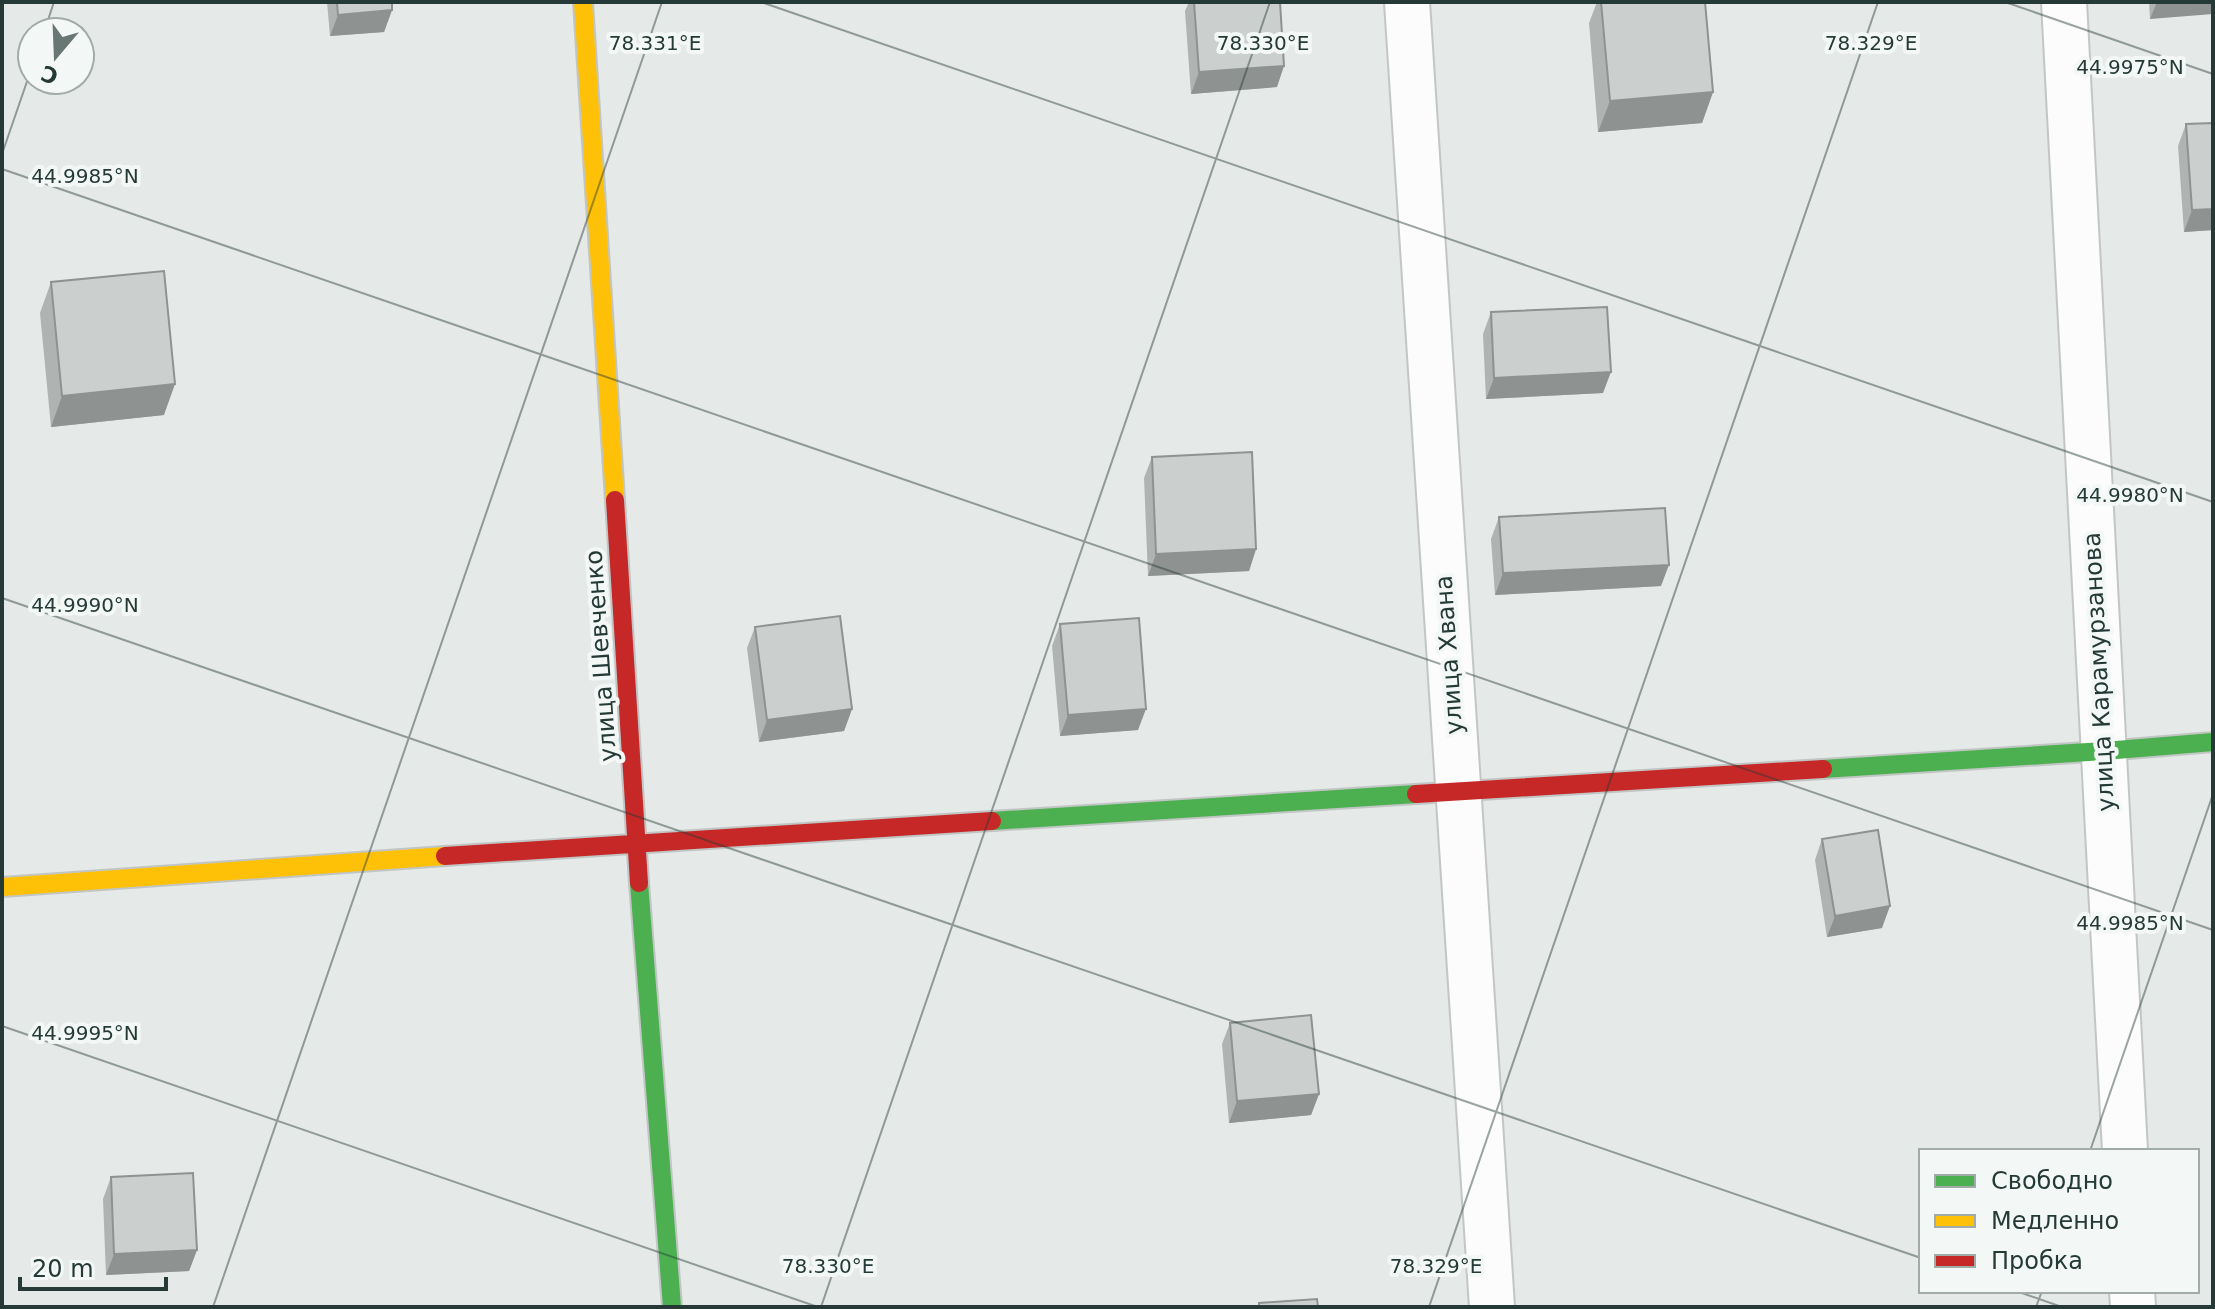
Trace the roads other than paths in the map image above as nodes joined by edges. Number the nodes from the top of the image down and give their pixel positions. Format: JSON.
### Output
{"nodes":[{"id":1,"x":583,"y":2,"type":"edge"},
{"id":2,"x":1407,"y":2,"type":"edge"},
{"id":3,"x":2064,"y":2,"type":"edge"},
{"id":4,"x":2213,"y":742,"type":"edge"},
{"id":5,"x":2104,"y":751,"type":"junction"},
{"id":6,"x":1458,"y":790,"type":"junction"},
{"id":7,"x":637,"y":843,"type":"junction"},
{"id":8,"x":2,"y":887,"type":"edge"},
{"id":9,"x":2125,"y":1149,"type":"edge"},
{"id":10,"x":672,"y":1307,"type":"edge"},
{"id":11,"x":1492,"y":1307,"type":"edge"}],
"edges":[{"from":1,"to":7,"type":"street","name":"улица Шевченко"},
{"from":2,"to":6,"type":"street","name":"улица Хвана"},
{"from":3,"to":5,"type":"street","name":"улица Карамурзанова"},
{"from":4,"to":5,"type":"street"},
{"from":5,"to":6,"type":"street"},
{"from":5,"to":9,"type":"street","name":"улица Карамурзанова"},
{"from":6,"to":7,"type":"street"},
{"from":6,"to":11,"type":"street","name":"улица Хвана"},
{"from":7,"to":8,"type":"street"},
{"from":7,"to":10,"type":"street","name":"улица Шевченко"}]}
